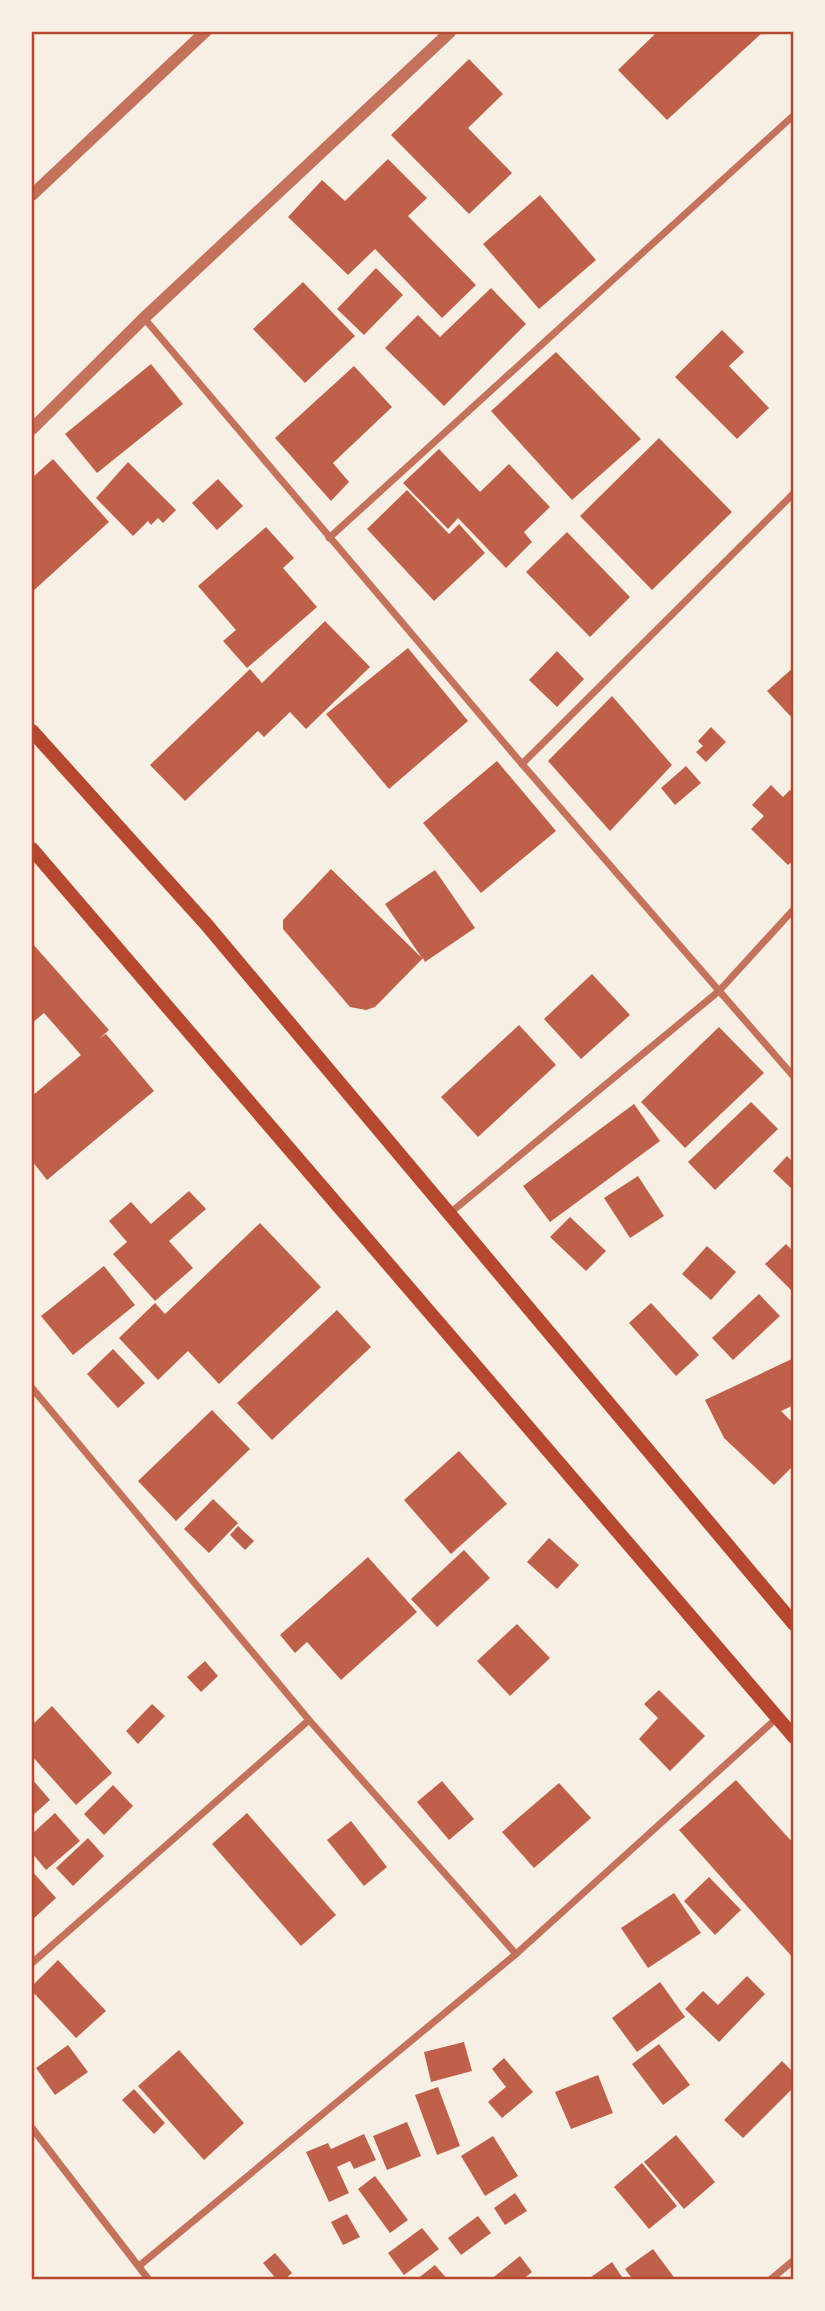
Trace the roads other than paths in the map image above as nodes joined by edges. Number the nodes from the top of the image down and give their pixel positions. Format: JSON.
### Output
{"nodes":[{"id":1,"x":205,"y":32,"type":"edge"},
{"id":2,"x":450,"y":32,"type":"edge"},
{"id":3,"x":793,"y":115,"type":"edge"},
{"id":4,"x":33,"y":191,"type":"edge"},
{"id":5,"x":144,"y":318,"type":"junction"},
{"id":6,"x":32,"y":429,"type":"edge"},
{"id":7,"x":793,"y":493,"type":"edge"},
{"id":8,"x":329,"y":538,"type":"junction"},
{"id":9,"x":32,"y":731,"type":"edge"},
{"id":10,"x":522,"y":764,"type":"junction"},
{"id":11,"x":32,"y":849,"type":"edge"},
{"id":12,"x":793,"y":909,"type":"edge"},
{"id":13,"x":719,"y":991,"type":"junction"},
{"id":14,"x":793,"y":1077,"type":"edge"},
{"id":15,"x":450,"y":1213,"type":"junction"},
{"id":16,"x":32,"y":1388,"type":"edge"},
{"id":17,"x":793,"y":1624,"type":"edge"},
{"id":18,"x":777,"y":1718,"type":"junction"},
{"id":19,"x":309,"y":1720,"type":"junction"},
{"id":20,"x":793,"y":1737,"type":"edge"},
{"id":21,"x":516,"y":1954,"type":"junction"},
{"id":22,"x":32,"y":1963,"type":"edge"},
{"id":23,"x":32,"y":2128,"type":"edge"},
{"id":24,"x":793,"y":2260,"type":"edge"},
{"id":25,"x":139,"y":2266,"type":"junction"},
{"id":26,"x":149,"y":2280,"type":"edge"},
{"id":27,"x":770,"y":2280,"type":"edge"}],
"edges":[{"from":1,"to":4,"type":"street"},
{"from":2,"to":5,"type":"street"},
{"from":3,"to":8,"type":"street"},
{"from":5,"to":6,"type":"street"},
{"from":5,"to":8,"type":"street"},
{"from":7,"to":10,"type":"street"},
{"from":8,"to":10,"type":"street"},
{"from":9,"to":15,"type":"main road"},
{"from":10,"to":13,"type":"street"},
{"from":11,"to":18,"type":"main road"},
{"from":12,"to":13,"type":"street"},
{"from":13,"to":14,"type":"street"},
{"from":13,"to":15,"type":"street"},
{"from":15,"to":17,"type":"main road"},
{"from":16,"to":19,"type":"street"},
{"from":18,"to":20,"type":"main road"},
{"from":18,"to":21,"type":"street"},
{"from":19,"to":21,"type":"street"},
{"from":19,"to":22,"type":"street"},
{"from":21,"to":25,"type":"street"},
{"from":23,"to":25,"type":"street"},
{"from":24,"to":27,"type":"street"},
{"from":25,"to":26,"type":"street"}]}
